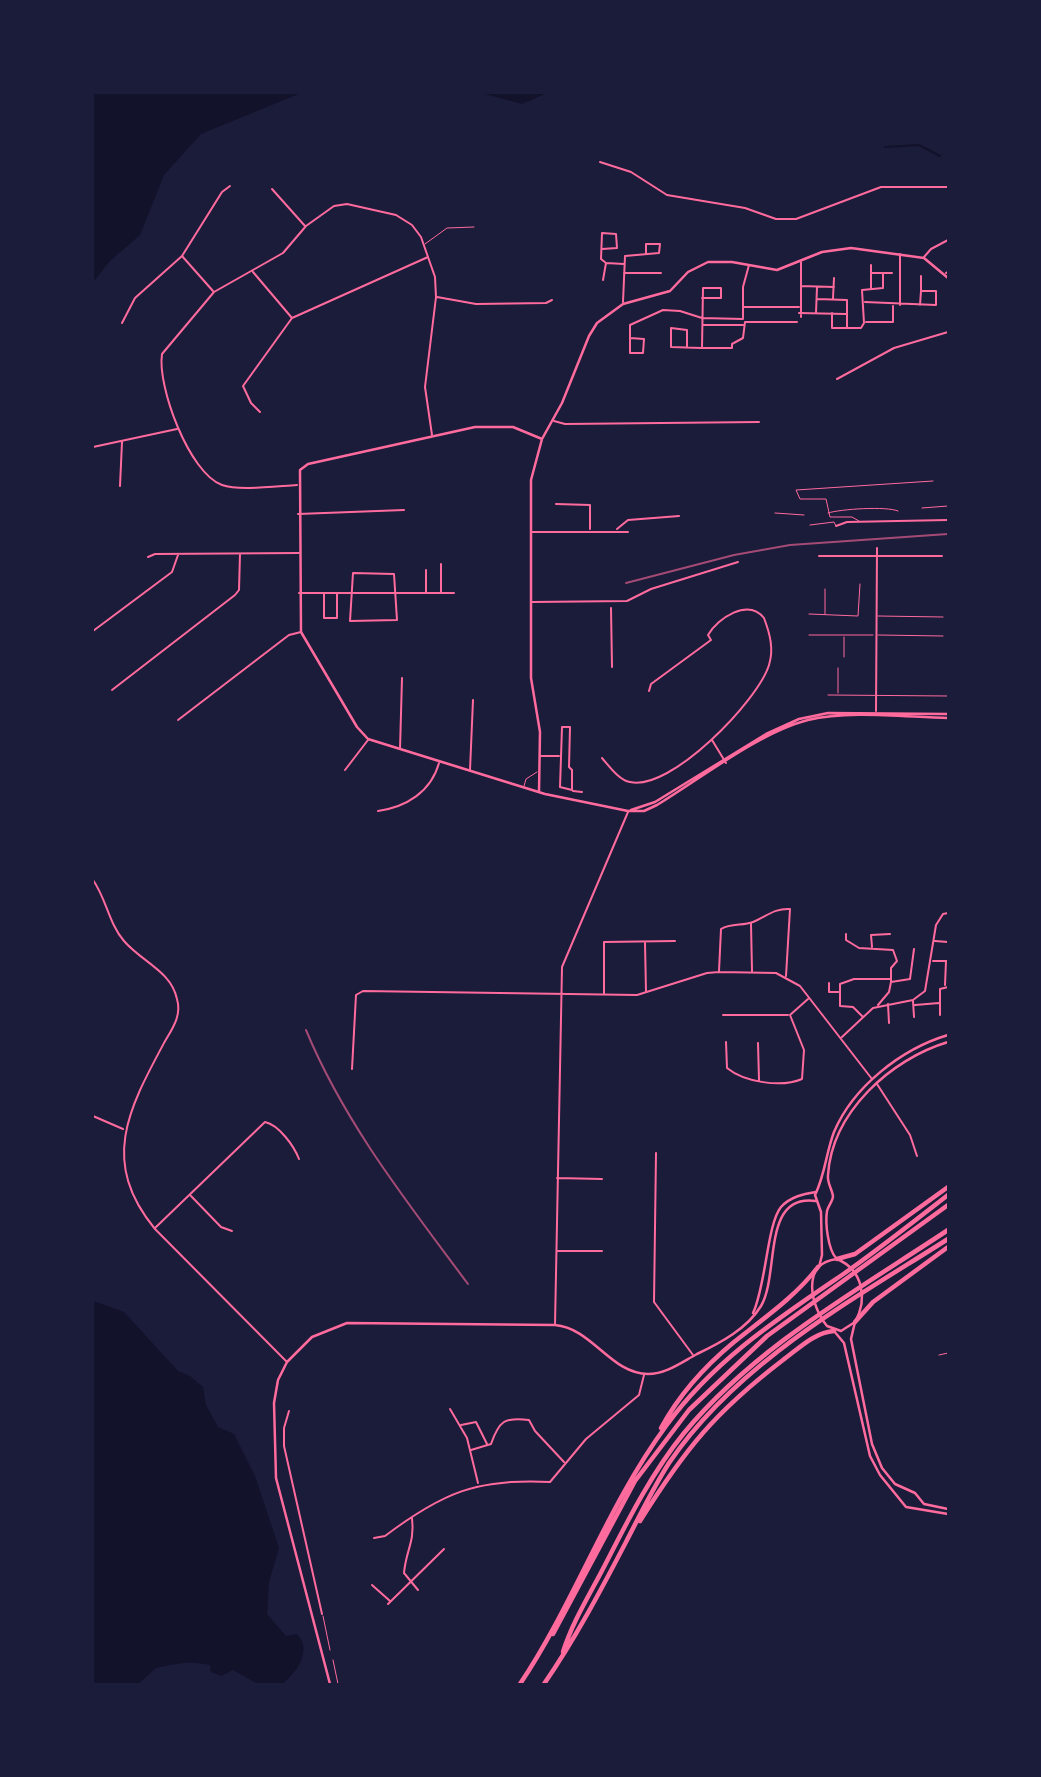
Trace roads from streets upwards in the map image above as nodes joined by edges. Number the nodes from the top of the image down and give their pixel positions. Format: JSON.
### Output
{"nodes":[{"id":1,"x":600,"y":162,"type":"dead end"},
{"id":2,"x":230,"y":186,"type":"dead end"},
{"id":3,"x":948,"y":187,"type":"edge"},
{"id":4,"x":272,"y":189,"type":"dead end"},
{"id":5,"x":306,"y":226,"type":"junction"},
{"id":6,"x":948,"y":240,"type":"edge"},
{"id":7,"x":602,"y":249,"type":"junction"},
{"id":8,"x":900,"y":253,"type":"junction"},
{"id":9,"x":646,"y":254,"type":"junction"},
{"id":10,"x":182,"y":256,"type":"junction"},
{"id":11,"x":430,"y":256,"type":"junction"},
{"id":12,"x":924,"y":258,"type":"junction"},
{"id":13,"x":801,"y":261,"type":"junction"},
{"id":14,"x":606,"y":263,"type":"junction"},
{"id":15,"x":625,"y":264,"type":"junction"},
{"id":16,"x":749,"y":265,"type":"junction"},
{"id":17,"x":871,"y":265,"type":"dead end"},
{"id":18,"x":253,"y":271,"type":"junction"},
{"id":19,"x":892,"y":272,"type":"dead end"},
{"id":20,"x":947,"y":272,"type":"edge"},
{"id":21,"x":622,"y":273,"type":"junction"},
{"id":22,"x":661,"y":273,"type":"dead end"},
{"id":23,"x":871,"y":273,"type":"junction"},
{"id":24,"x":883,"y":273,"type":"junction"},
{"id":25,"x":921,"y":276,"type":"dead end"},
{"id":26,"x":834,"y":278,"type":"dead end"},
{"id":27,"x":948,"y":278,"type":"edge"},
{"id":28,"x":603,"y":280,"type":"dead end"},
{"id":29,"x":800,"y":286,"type":"junction"},
{"id":30,"x":817,"y":286,"type":"junction"},
{"id":31,"x":834,"y":287,"type":"junction"},
{"id":32,"x":871,"y":288,"type":"junction"},
{"id":33,"x":920,"y":291,"type":"junction"},
{"id":34,"x":214,"y":292,"type":"junction"},
{"id":35,"x":436,"y":297,"type":"junction"},
{"id":36,"x":702,"y":298,"type":"junction"},
{"id":37,"x":817,"y":299,"type":"junction"},
{"id":38,"x":833,"y":299,"type":"junction"},
{"id":39,"x":552,"y":300,"type":"dead end"},
{"id":40,"x":864,"y":302,"type":"junction"},
{"id":41,"x":623,"y":304,"type":"junction"},
{"id":42,"x":893,"y":305,"type":"junction"},
{"id":43,"x":900,"y":305,"type":"junction"},
{"id":44,"x":920,"y":305,"type":"junction"},
{"id":45,"x":936,"y":305,"type":"junction"},
{"id":46,"x":743,"y":307,"type":"junction"},
{"id":47,"x":799,"y":307,"type":"junction"},
{"id":48,"x":936,"y":311,"type":"dead end"},
{"id":49,"x":799,"y":313,"type":"junction"},
{"id":50,"x":816,"y":313,"type":"junction"},
{"id":51,"x":832,"y":313,"type":"junction"},
{"id":52,"x":847,"y":314,"type":"junction"},
{"id":53,"x":801,"y":317,"type":"dead end"},
{"id":54,"x":292,"y":318,"type":"junction"},
{"id":55,"x":702,"y":318,"type":"junction"},
{"id":56,"x":743,"y":322,"type":"junction"},
{"id":57,"x":797,"y":322,"type":"dead end"},
{"id":58,"x":864,"y":322,"type":"junction"},
{"id":59,"x":122,"y":323,"type":"dead end"},
{"id":60,"x":702,"y":325,"type":"junction"},
{"id":61,"x":847,"y":328,"type":"junction"},
{"id":62,"x":948,"y":332,"type":"edge"},
{"id":63,"x":630,"y":338,"type":"junction"},
{"id":64,"x":687,"y":347,"type":"junction"},
{"id":65,"x":702,"y":348,"type":"junction"},
{"id":66,"x":732,"y":348,"type":"junction"},
{"id":67,"x":732,"y":355,"type":"dead end"},
{"id":68,"x":837,"y":379,"type":"dead end"},
{"id":69,"x":260,"y":412,"type":"dead end"},
{"id":70,"x":553,"y":420,"type":"junction"},
{"id":71,"x":759,"y":422,"type":"dead end"},
{"id":72,"x":178,"y":429,"type":"junction"},
{"id":73,"x":432,"y":435,"type":"junction"},
{"id":74,"x":542,"y":439,"type":"junction"},
{"id":75,"x":122,"y":440,"type":"junction"},
{"id":76,"x":93,"y":447,"type":"edge"},
{"id":77,"x":297,"y":485,"type":"junction"},
{"id":78,"x":120,"y":486,"type":"dead end"},
{"id":79,"x":556,"y":504,"type":"dead end"},
{"id":80,"x":404,"y":510,"type":"dead end"},
{"id":81,"x":298,"y":514,"type":"junction"},
{"id":82,"x":679,"y":516,"type":"dead end"},
{"id":83,"x":948,"y":520,"type":"edge"},
{"id":84,"x":836,"y":526,"type":"road end"},
{"id":85,"x":617,"y":530,"type":"junction"},
{"id":86,"x":530,"y":531,"type":"junction"},
{"id":87,"x":590,"y":531,"type":"junction"},
{"id":88,"x":628,"y":532,"type":"dead end"},
{"id":89,"x":877,"y":548,"type":"dead end"},
{"id":90,"x":299,"y":553,"type":"junction"},
{"id":91,"x":178,"y":554,"type":"junction"},
{"id":92,"x":240,"y":554,"type":"junction"},
{"id":93,"x":819,"y":556,"type":"dead end"},
{"id":94,"x":877,"y":556,"type":"junction"},
{"id":95,"x":942,"y":556,"type":"dead end"},
{"id":96,"x":148,"y":557,"type":"dead end"},
{"id":97,"x":738,"y":562,"type":"dead end"},
{"id":98,"x":441,"y":564,"type":"dead end"},
{"id":99,"x":426,"y":569,"type":"dead end"},
{"id":100,"x":299,"y":593,"type":"junction"},
{"id":101,"x":324,"y":593,"type":"junction"},
{"id":102,"x":337,"y":593,"type":"junction"},
{"id":103,"x":351,"y":593,"type":"junction"},
{"id":104,"x":396,"y":593,"type":"junction"},
{"id":105,"x":426,"y":593,"type":"junction"},
{"id":106,"x":441,"y":593,"type":"junction"},
{"id":107,"x":454,"y":593,"type":"dead end"},
{"id":108,"x":530,"y":602,"type":"junction"},
{"id":109,"x":611,"y":608,"type":"dead end"},
{"id":110,"x":93,"y":631,"type":"edge"},
{"id":111,"x":301,"y":632,"type":"junction"},
{"id":112,"x":612,"y":667,"type":"dead end"},
{"id":113,"x":402,"y":678,"type":"dead end"},
{"id":114,"x":112,"y":690,"type":"dead end"},
{"id":115,"x":649,"y":691,"type":"dead end"},
{"id":116,"x":472,"y":700,"type":"dead end"},
{"id":117,"x":876,"y":715,"type":"junction"},
{"id":118,"x":948,"y":716,"type":"edge"},
{"id":119,"x":178,"y":720,"type":"dead end"},
{"id":120,"x":368,"y":739,"type":"junction"},
{"id":121,"x":712,"y":739,"type":"junction"},
{"id":122,"x":400,"y":750,"type":"junction"},
{"id":123,"x":540,"y":756,"type":"junction"},
{"id":124,"x":560,"y":756,"type":"junction"},
{"id":125,"x":602,"y":758,"type":"dead end"},
{"id":126,"x":725,"y":761,"type":"junction"},
{"id":127,"x":440,"y":762,"type":"junction"},
{"id":128,"x":345,"y":770,"type":"dead end"},
{"id":129,"x":470,"y":771,"type":"junction"},
{"id":130,"x":572,"y":790,"type":"junction"},
{"id":131,"x":539,"y":792,"type":"junction"},
{"id":132,"x":582,"y":792,"type":"dead end"},
{"id":133,"x":378,"y":811,"type":"dead end"},
{"id":134,"x":628,"y":811,"type":"junction"},
{"id":135,"x":93,"y":880,"type":"edge"},
{"id":136,"x":948,"y":913,"type":"edge"},
{"id":137,"x":751,"y":923,"type":"junction"},
{"id":138,"x":846,"y":934,"type":"dead end"},
{"id":139,"x":890,"y":934,"type":"dead end"},
{"id":140,"x":675,"y":941,"type":"dead end"},
{"id":141,"x":934,"y":942,"type":"junction"},
{"id":142,"x":948,"y":942,"type":"edge"},
{"id":143,"x":645,"y":943,"type":"junction"},
{"id":144,"x":872,"y":948,"type":"junction"},
{"id":145,"x":914,"y":949,"type":"dead end"},
{"id":146,"x":932,"y":961,"type":"junction"},
{"id":147,"x":947,"y":961,"type":"edge"},
{"id":148,"x":719,"y":972,"type":"junction"},
{"id":149,"x":752,"y":972,"type":"junction"},
{"id":150,"x":786,"y":976,"type":"junction"},
{"id":151,"x":891,"y":981,"type":"junction"},
{"id":152,"x":829,"y":983,"type":"dead end"},
{"id":153,"x":947,"y":987,"type":"edge"},
{"id":154,"x":840,"y":992,"type":"junction"},
{"id":155,"x":560,"y":993,"type":"junction"},
{"id":156,"x":646,"y":993,"type":"junction"},
{"id":157,"x":604,"y":995,"type":"junction"},
{"id":158,"x":809,"y":998,"type":"junction"},
{"id":159,"x":913,"y":1000,"type":"junction"},
{"id":160,"x":888,"y":1003,"type":"junction"},
{"id":161,"x":940,"y":1003,"type":"junction"},
{"id":162,"x":915,"y":1005,"type":"junction"},
{"id":163,"x":878,"y":1006,"type":"junction"},
{"id":164,"x":723,"y":1015,"type":"dead end"},
{"id":165,"x":790,"y":1015,"type":"junction"},
{"id":166,"x":940,"y":1015,"type":"dead end"},
{"id":167,"x":864,"y":1017,"type":"junction"},
{"id":168,"x":914,"y":1017,"type":"dead end"},
{"id":169,"x":889,"y":1023,"type":"dead end"},
{"id":170,"x":948,"y":1035,"type":"edge"},
{"id":171,"x":841,"y":1038,"type":"junction"},
{"id":172,"x":726,"y":1042,"type":"dead end"},
{"id":173,"x":948,"y":1042,"type":"edge"},
{"id":174,"x":758,"y":1043,"type":"dead end"},
{"id":175,"x":352,"y":1069,"type":"dead end"},
{"id":176,"x":873,"y":1079,"type":"junction"},
{"id":177,"x":759,"y":1081,"type":"junction"},
{"id":178,"x":877,"y":1083,"type":"junction"},
{"id":179,"x":93,"y":1116,"type":"edge"},
{"id":180,"x":124,"y":1129,"type":"junction"},
{"id":181,"x":656,"y":1153,"type":"dead end"},
{"id":182,"x":917,"y":1156,"type":"dead end"},
{"id":183,"x":299,"y":1159,"type":"dead end"},
{"id":184,"x":556,"y":1178,"type":"junction"},
{"id":185,"x":602,"y":1179,"type":"dead end"},
{"id":186,"x":948,"y":1187,"type":"edge"},
{"id":187,"x":816,"y":1191,"type":"junction"},
{"id":188,"x":831,"y":1191,"type":"junction"},
{"id":189,"x":190,"y":1195,"type":"junction"},
{"id":190,"x":948,"y":1195,"type":"edge"},
{"id":191,"x":817,"y":1202,"type":"junction"},
{"id":192,"x":830,"y":1202,"type":"junction"},
{"id":193,"x":948,"y":1205,"type":"edge"},
{"id":194,"x":155,"y":1229,"type":"junction"},
{"id":195,"x":948,"y":1230,"type":"edge"},
{"id":196,"x":232,"y":1231,"type":"dead end"},
{"id":197,"x":948,"y":1239,"type":"edge"},
{"id":198,"x":948,"y":1247,"type":"edge"},
{"id":199,"x":556,"y":1251,"type":"junction"},
{"id":200,"x":602,"y":1251,"type":"dead end"},
{"id":201,"x":837,"y":1259,"type":"junction"},
{"id":202,"x":818,"y":1267,"type":"junction"},
{"id":203,"x":752,"y":1316,"type":"junction"},
{"id":204,"x":855,"y":1322,"type":"junction"},
{"id":205,"x":555,"y":1325,"type":"junction"},
{"id":206,"x":834,"y":1331,"type":"junction"},
{"id":207,"x":693,"y":1356,"type":"junction"},
{"id":208,"x":287,"y":1362,"type":"junction"},
{"id":209,"x":644,"y":1374,"type":"junction"},
{"id":210,"x":450,"y":1409,"type":"dead end"},
{"id":211,"x":289,"y":1411,"type":"dead end"},
{"id":212,"x":460,"y":1426,"type":"junction"},
{"id":213,"x":488,"y":1445,"type":"junction"},
{"id":214,"x":652,"y":1445,"type":"junction"},
{"id":215,"x":274,"y":1446,"type":"junction"},
{"id":216,"x":284,"y":1446,"type":"junction"},
{"id":217,"x":471,"y":1450,"type":"junction"},
{"id":218,"x":564,"y":1462,"type":"junction"},
{"id":219,"x":478,"y":1484,"type":"junction"},
{"id":220,"x":910,"y":1491,"type":"junction"},
{"id":221,"x":901,"y":1499,"type":"junction"},
{"id":222,"x":918,"y":1500,"type":"junction"},
{"id":223,"x":912,"y":1508,"type":"junction"},
{"id":224,"x":948,"y":1509,"type":"edge"},
{"id":225,"x":948,"y":1514,"type":"edge"},
{"id":226,"x":412,"y":1516,"type":"junction"},
{"id":227,"x":374,"y":1538,"type":"dead end"},
{"id":228,"x":626,"y":1542,"type":"junction"},
{"id":229,"x":444,"y":1549,"type":"dead end"},
{"id":230,"x":308,"y":1554,"type":"junction"},
{"id":231,"x":298,"y":1556,"type":"junction"},
{"id":232,"x":411,"y":1581,"type":"junction"},
{"id":233,"x":372,"y":1585,"type":"dead end"},
{"id":234,"x":418,"y":1590,"type":"dead end"},
{"id":235,"x":323,"y":1614,"type":"road end"},
{"id":236,"x":548,"y":1639,"type":"junction"},
{"id":237,"x":559,"y":1662,"type":"junction"},
{"id":238,"x":330,"y":1684,"type":"edge"},
{"id":239,"x":520,"y":1684,"type":"edge"},
{"id":240,"x":544,"y":1684,"type":"edge"}],
"edges":[{"from":1,"to":3,"type":"street"},
{"from":2,"to":10,"type":"street"},
{"from":4,"to":5,"type":"street"},
{"from":5,"to":11,"type":"street"},
{"from":5,"to":18,"type":"street"},
{"from":6,"to":12,"type":"street"},
{"from":7,"to":7,"type":"street"},
{"from":7,"to":14,"type":"street"},
{"from":8,"to":12,"type":"street"},
{"from":8,"to":13,"type":"street"},
{"from":8,"to":43,"type":"street"},
{"from":9,"to":9,"type":"street"},
{"from":9,"to":15,"type":"street"},
{"from":10,"to":34,"type":"street"},
{"from":10,"to":59,"type":"street"},
{"from":11,"to":35,"type":"street"},
{"from":11,"to":54,"type":"street"},
{"from":12,"to":20,"type":"street"},
{"from":13,"to":16,"type":"street"},
{"from":13,"to":29,"type":"street"},
{"from":14,"to":15,"type":"street"},
{"from":14,"to":28,"type":"street"},
{"from":15,"to":21,"type":"street"},
{"from":16,"to":41,"type":"street"},
{"from":16,"to":46,"type":"street"},
{"from":17,"to":23,"type":"street"},
{"from":18,"to":34,"type":"street"},
{"from":18,"to":54,"type":"street"},
{"from":19,"to":24,"type":"street"},
{"from":20,"to":27,"type":"street"},
{"from":21,"to":22,"type":"street"},
{"from":21,"to":41,"type":"street"},
{"from":23,"to":24,"type":"street"},
{"from":23,"to":32,"type":"street"},
{"from":24,"to":32,"type":"street"},
{"from":25,"to":33,"type":"street"},
{"from":26,"to":31,"type":"street"},
{"from":29,"to":30,"type":"street"},
{"from":29,"to":47,"type":"street"},
{"from":30,"to":31,"type":"street"},
{"from":30,"to":37,"type":"street"},
{"from":31,"to":38,"type":"street"},
{"from":32,"to":40,"type":"street"},
{"from":33,"to":44,"type":"street"},
{"from":33,"to":45,"type":"street"},
{"from":34,"to":72,"type":"street"},
{"from":35,"to":39,"type":"street"},
{"from":35,"to":73,"type":"street"},
{"from":36,"to":36,"type":"street"},
{"from":36,"to":55,"type":"street"},
{"from":37,"to":38,"type":"street"},
{"from":37,"to":50,"type":"street"},
{"from":38,"to":52,"type":"street"},
{"from":40,"to":42,"type":"street"},
{"from":40,"to":58,"type":"street"},
{"from":41,"to":70,"type":"street"},
{"from":42,"to":43,"type":"street"},
{"from":42,"to":58,"type":"street"},
{"from":43,"to":44,"type":"street"},
{"from":44,"to":45,"type":"street"},
{"from":45,"to":48,"type":"street"},
{"from":46,"to":47,"type":"street"},
{"from":46,"to":56,"type":"street"},
{"from":47,"to":49,"type":"street"},
{"from":49,"to":50,"type":"street"},
{"from":49,"to":53,"type":"street"},
{"from":50,"to":51,"type":"street"},
{"from":51,"to":52,"type":"street"},
{"from":51,"to":61,"type":"street"},
{"from":52,"to":61,"type":"street"},
{"from":54,"to":69,"type":"street"},
{"from":55,"to":56,"type":"street"},
{"from":55,"to":60,"type":"street"},
{"from":55,"to":63,"type":"street"},
{"from":56,"to":57,"type":"street"},
{"from":56,"to":60,"type":"street"},
{"from":56,"to":66,"type":"street"},
{"from":58,"to":61,"type":"street"},
{"from":60,"to":65,"type":"street"},
{"from":62,"to":68,"type":"street"},
{"from":63,"to":63,"type":"street"},
{"from":64,"to":64,"type":"street"},
{"from":64,"to":65,"type":"street"},
{"from":65,"to":66,"type":"street"},
{"from":66,"to":67,"type":"street"},
{"from":70,"to":71,"type":"street"},
{"from":70,"to":74,"type":"street"},
{"from":72,"to":75,"type":"street"},
{"from":72,"to":77,"type":"street"},
{"from":73,"to":74,"type":"street"},
{"from":73,"to":77,"type":"street"},
{"from":74,"to":86,"type":"street"},
{"from":75,"to":76,"type":"street"},
{"from":75,"to":78,"type":"street"},
{"from":77,"to":81,"type":"street"},
{"from":79,"to":87,"type":"street"},
{"from":80,"to":81,"type":"street"},
{"from":81,"to":90,"type":"street"},
{"from":82,"to":85,"type":"street"},
{"from":83,"to":84,"type":"street"},
{"from":85,"to":87,"type":"street"},
{"from":85,"to":88,"type":"street"},
{"from":86,"to":87,"type":"street"},
{"from":86,"to":108,"type":"street"},
{"from":89,"to":94,"type":"street"},
{"from":90,"to":92,"type":"street"},
{"from":90,"to":100,"type":"street"},
{"from":91,"to":92,"type":"street"},
{"from":91,"to":96,"type":"street"},
{"from":91,"to":110,"type":"street"},
{"from":92,"to":114,"type":"street"},
{"from":93,"to":94,"type":"street"},
{"from":94,"to":95,"type":"street"},
{"from":94,"to":117,"type":"street"},
{"from":97,"to":108,"type":"street"},
{"from":98,"to":106,"type":"street"},
{"from":99,"to":105,"type":"street"},
{"from":100,"to":101,"type":"street"},
{"from":100,"to":111,"type":"street"},
{"from":101,"to":102,"type":"street"},
{"from":101,"to":102,"type":"street"},
{"from":102,"to":103,"type":"street"},
{"from":103,"to":104,"type":"street"},
{"from":103,"to":104,"type":"street"},
{"from":103,"to":104,"type":"street"},
{"from":104,"to":105,"type":"street"},
{"from":105,"to":106,"type":"street"},
{"from":106,"to":107,"type":"street"},
{"from":108,"to":123,"type":"street"},
{"from":109,"to":112,"type":"street"},
{"from":111,"to":119,"type":"street"},
{"from":111,"to":120,"type":"street"},
{"from":113,"to":122,"type":"street"},
{"from":115,"to":121,"type":"street"},
{"from":116,"to":129,"type":"street"},
{"from":117,"to":118,"type":"street"},
{"from":117,"to":126,"type":"street"},
{"from":120,"to":122,"type":"street"},
{"from":120,"to":128,"type":"street"},
{"from":121,"to":125,"type":"street"},
{"from":121,"to":126,"type":"street"},
{"from":122,"to":127,"type":"street"},
{"from":123,"to":124,"type":"street"},
{"from":123,"to":131,"type":"street"},
{"from":124,"to":130,"type":"street"},
{"from":124,"to":130,"type":"street"},
{"from":126,"to":134,"type":"street"},
{"from":127,"to":129,"type":"street"},
{"from":127,"to":133,"type":"street"},
{"from":129,"to":131,"type":"street"},
{"from":130,"to":132,"type":"street"},
{"from":131,"to":134,"type":"street"},
{"from":134,"to":155,"type":"street"},
{"from":135,"to":180,"type":"street"},
{"from":136,"to":141,"type":"street"},
{"from":137,"to":148,"type":"street"},
{"from":137,"to":149,"type":"street"},
{"from":137,"to":150,"type":"street"},
{"from":138,"to":144,"type":"street"},
{"from":139,"to":144,"type":"street"},
{"from":140,"to":143,"type":"street"},
{"from":141,"to":142,"type":"street"},
{"from":141,"to":146,"type":"street"},
{"from":143,"to":156,"type":"street"},
{"from":143,"to":157,"type":"street"},
{"from":144,"to":151,"type":"street"},
{"from":145,"to":151,"type":"street"},
{"from":146,"to":147,"type":"street"},
{"from":146,"to":159,"type":"street"},
{"from":147,"to":153,"type":"street"},
{"from":148,"to":149,"type":"street"},
{"from":148,"to":156,"type":"street"},
{"from":149,"to":150,"type":"street"},
{"from":150,"to":158,"type":"street"},
{"from":151,"to":154,"type":"street"},
{"from":151,"to":163,"type":"street"},
{"from":152,"to":154,"type":"street"},
{"from":153,"to":161,"type":"street"},
{"from":154,"to":167,"type":"street"},
{"from":155,"to":157,"type":"street"},
{"from":155,"to":175,"type":"street"},
{"from":155,"to":184,"type":"street"},
{"from":156,"to":157,"type":"street"},
{"from":158,"to":165,"type":"street"},
{"from":158,"to":171,"type":"street"},
{"from":159,"to":160,"type":"street"},
{"from":159,"to":162,"type":"street"},
{"from":160,"to":163,"type":"street"},
{"from":160,"to":169,"type":"street"},
{"from":161,"to":162,"type":"street"},
{"from":161,"to":166,"type":"street"},
{"from":162,"to":168,"type":"street"},
{"from":163,"to":167,"type":"street"},
{"from":164,"to":165,"type":"street"},
{"from":165,"to":177,"type":"street"},
{"from":167,"to":171,"type":"street"},
{"from":170,"to":176,"type":"street"},
{"from":171,"to":176,"type":"street"},
{"from":172,"to":177,"type":"street"},
{"from":173,"to":178,"type":"street"},
{"from":174,"to":177,"type":"street"},
{"from":176,"to":178,"type":"street"},
{"from":176,"to":187,"type":"street"},
{"from":178,"to":182,"type":"street"},
{"from":178,"to":188,"type":"street"},
{"from":179,"to":180,"type":"street"},
{"from":180,"to":194,"type":"street"},
{"from":181,"to":207,"type":"street"},
{"from":183,"to":189,"type":"street"},
{"from":184,"to":185,"type":"street"},
{"from":184,"to":199,"type":"street"},
{"from":186,"to":201,"type":"highway"},
{"from":187,"to":188,"type":"street"},
{"from":187,"to":191,"type":"street"},
{"from":187,"to":203,"type":"street"},
{"from":188,"to":192,"type":"street"},
{"from":189,"to":194,"type":"street"},
{"from":189,"to":196,"type":"street"},
{"from":190,"to":214,"type":"highway"},
{"from":191,"to":192,"type":"street"},
{"from":191,"to":202,"type":"street"},
{"from":191,"to":203,"type":"street"},
{"from":192,"to":201,"type":"street"},
{"from":193,"to":236,"type":"highway"},
{"from":194,"to":208,"type":"street"},
{"from":195,"to":237,"type":"highway"},
{"from":197,"to":228,"type":"highway"},
{"from":198,"to":204,"type":"highway"},
{"from":199,"to":200,"type":"street"},
{"from":199,"to":205,"type":"street"},
{"from":201,"to":202,"type":"street"},
{"from":201,"to":204,"type":"street"},
{"from":202,"to":206,"type":"street"},
{"from":202,"to":214,"type":"highway"},
{"from":203,"to":207,"type":"street"},
{"from":204,"to":206,"type":"street"},
{"from":204,"to":220,"type":"street"},
{"from":205,"to":208,"type":"street"},
{"from":205,"to":209,"type":"street"},
{"from":206,"to":221,"type":"street"},
{"from":206,"to":228,"type":"highway"},
{"from":207,"to":209,"type":"street"},
{"from":208,"to":215,"type":"street"},
{"from":209,"to":218,"type":"street"},
{"from":210,"to":212,"type":"street"},
{"from":211,"to":216,"type":"street"},
{"from":212,"to":213,"type":"street"},
{"from":212,"to":217,"type":"street"},
{"from":213,"to":217,"type":"street"},
{"from":213,"to":218,"type":"street"},
{"from":214,"to":236,"type":"highway"},
{"from":215,"to":216,"type":"street"},
{"from":215,"to":231,"type":"street"},
{"from":216,"to":230,"type":"street"},
{"from":217,"to":219,"type":"street"},
{"from":218,"to":219,"type":"street"},
{"from":219,"to":226,"type":"street"},
{"from":220,"to":221,"type":"street"},
{"from":220,"to":222,"type":"street"},
{"from":221,"to":223,"type":"street"},
{"from":222,"to":223,"type":"street"},
{"from":222,"to":224,"type":"street"},
{"from":223,"to":225,"type":"street"},
{"from":226,"to":227,"type":"street"},
{"from":226,"to":232,"type":"street"},
{"from":228,"to":237,"type":"highway"},
{"from":229,"to":232,"type":"street"},
{"from":230,"to":231,"type":"street"},
{"from":230,"to":235,"type":"street"},
{"from":231,"to":238,"type":"street"},
{"from":232,"to":233,"type":"street"},
{"from":232,"to":234,"type":"street"},
{"from":236,"to":239,"type":"highway"},
{"from":237,"to":240,"type":"highway"}]}
